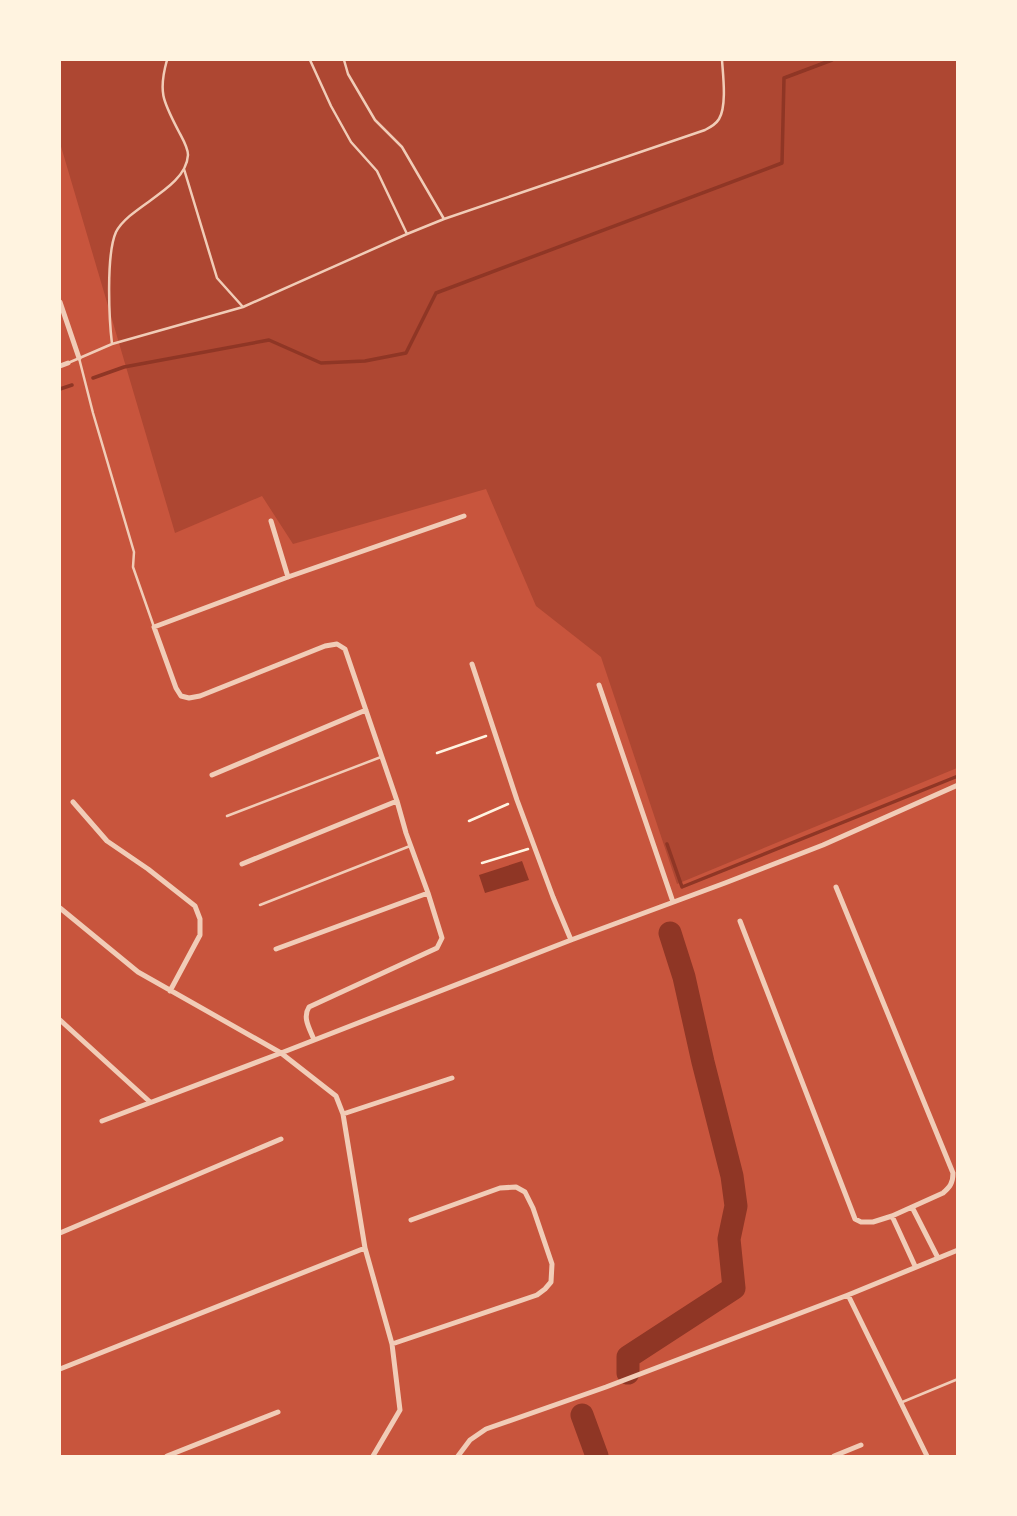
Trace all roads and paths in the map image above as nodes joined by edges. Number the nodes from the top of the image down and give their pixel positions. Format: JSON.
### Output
{"nodes":[{"id":1,"x":167,"y":60,"type":"edge"},
{"id":2,"x":310,"y":60,"type":"edge"},
{"id":3,"x":344,"y":60,"type":"edge"},
{"id":4,"x":722,"y":60,"type":"edge"},
{"id":5,"x":184,"y":169,"type":"junction"},
{"id":6,"x":444,"y":219,"type":"junction"},
{"id":7,"x":407,"y":234,"type":"junction"},
{"id":8,"x":60,"y":302,"type":"edge"},
{"id":9,"x":243,"y":307,"type":"junction"},
{"id":10,"x":112,"y":344,"type":"junction"},
{"id":11,"x":79,"y":358,"type":"junction"},
{"id":12,"x":68,"y":363,"type":"joint"},
{"id":13,"x":60,"y":366,"type":"edge"},
{"id":14,"x":464,"y":516,"type":"dead end"},
{"id":15,"x":271,"y":521,"type":"dead end"},
{"id":16,"x":288,"y":577,"type":"junction"},
{"id":17,"x":154,"y":627,"type":"junction"},
{"id":18,"x":472,"y":664,"type":"dead end"},
{"id":19,"x":599,"y":685,"type":"dead end"},
{"id":20,"x":366,"y":710,"type":"junction"},
{"id":21,"x":495,"y":733,"type":"junction"},
{"id":22,"x":436,"y":753,"type":"dead end"},
{"id":23,"x":381,"y":757,"type":"junction"},
{"id":24,"x":212,"y":775,"type":"dead end"},
{"id":25,"x":957,"y":785,"type":"edge"},
{"id":26,"x":517,"y":800,"type":"junction"},
{"id":27,"x":397,"y":801,"type":"junction"},
{"id":28,"x":73,"y":802,"type":"dead end"},
{"id":29,"x":227,"y":816,"type":"dead end"},
{"id":30,"x":469,"y":821,"type":"dead end"},
{"id":31,"x":411,"y":846,"type":"junction"},
{"id":32,"x":534,"y":847,"type":"junction"},
{"id":33,"x":482,"y":863,"type":"dead end"},
{"id":34,"x":242,"y":864,"type":"dead end"},
{"id":35,"x":836,"y":887,"type":"dead end"},
{"id":36,"x":428,"y":893,"type":"junction"},
{"id":37,"x":673,"y":902,"type":"junction"},
{"id":38,"x":260,"y":905,"type":"dead end"},
{"id":39,"x":60,"y":908,"type":"edge"},
{"id":40,"x":740,"y":921,"type":"dead end"},
{"id":41,"x":571,"y":940,"type":"junction"},
{"id":42,"x":276,"y":949,"type":"dead end"},
{"id":43,"x":170,"y":991,"type":"junction"},
{"id":44,"x":60,"y":1020,"type":"edge"},
{"id":45,"x":314,"y":1040,"type":"junction"},
{"id":46,"x":281,"y":1053,"type":"junction"},
{"id":47,"x":452,"y":1078,"type":"dead end"},
{"id":48,"x":150,"y":1102,"type":"junction"},
{"id":49,"x":343,"y":1114,"type":"junction"},
{"id":50,"x":102,"y":1121,"type":"dead end"},
{"id":51,"x":281,"y":1139,"type":"dead end"},
{"id":52,"x":912,"y":1207,"type":"junction"},
{"id":53,"x":892,"y":1216,"type":"junction"},
{"id":54,"x":411,"y":1220,"type":"dead end"},
{"id":55,"x":60,"y":1233,"type":"edge"},
{"id":56,"x":365,"y":1248,"type":"junction"},
{"id":57,"x":957,"y":1250,"type":"edge"},
{"id":58,"x":937,"y":1258,"type":"junction"},
{"id":59,"x":915,"y":1266,"type":"junction"},
{"id":60,"x":848,"y":1295,"type":"junction"},
{"id":61,"x":392,"y":1344,"type":"junction"},
{"id":62,"x":60,"y":1368,"type":"edge"},
{"id":63,"x":957,"y":1379,"type":"edge"},
{"id":64,"x":900,"y":1403,"type":"junction"},
{"id":65,"x":278,"y":1412,"type":"dead end"},
{"id":66,"x":861,"y":1445,"type":"dead end"},
{"id":67,"x":167,"y":1457,"type":"edge"},
{"id":68,"x":373,"y":1457,"type":"edge"},
{"id":69,"x":458,"y":1457,"type":"edge"},
{"id":70,"x":834,"y":1457,"type":"edge"},
{"id":71,"x":927,"y":1457,"type":"edge"}],
"edges":[{"from":1,"to":5,"type":"lane"},
{"from":2,"to":7,"type":"lane"},
{"from":3,"to":6,"type":"lane"},
{"from":4,"to":6,"type":"lane"},
{"from":5,"to":9,"type":"lane"},
{"from":5,"to":10,"type":"lane"},
{"from":6,"to":7,"type":"lane"},
{"from":7,"to":9,"type":"lane"},
{"from":8,"to":11,"type":"street"},
{"from":9,"to":10,"type":"lane"},
{"from":10,"to":11,"type":"lane"},
{"from":11,"to":12,"type":"lane"},
{"from":11,"to":17,"type":"lane"},
{"from":12,"to":13,"type":"street"},
{"from":14,"to":16,"type":"street"},
{"from":15,"to":16,"type":"street"},
{"from":16,"to":17,"type":"street"},
{"from":17,"to":20,"type":"street"},
{"from":18,"to":21,"type":"street"},
{"from":19,"to":37,"type":"street"},
{"from":20,"to":23,"type":"street"},
{"from":20,"to":24,"type":"street"},
{"from":21,"to":22,"type":"path"},
{"from":21,"to":26,"type":"street"},
{"from":23,"to":27,"type":"street"},
{"from":23,"to":29,"type":"lane"},
{"from":25,"to":37,"type":"street"},
{"from":26,"to":30,"type":"path"},
{"from":26,"to":32,"type":"street"},
{"from":27,"to":31,"type":"street"},
{"from":27,"to":34,"type":"street"},
{"from":28,"to":43,"type":"street"},
{"from":31,"to":36,"type":"street"},
{"from":31,"to":38,"type":"lane"},
{"from":32,"to":33,"type":"path"},
{"from":32,"to":41,"type":"street"},
{"from":35,"to":52,"type":"street"},
{"from":36,"to":42,"type":"street"},
{"from":36,"to":45,"type":"street"},
{"from":37,"to":41,"type":"street"},
{"from":39,"to":43,"type":"street"},
{"from":40,"to":53,"type":"street"},
{"from":41,"to":45,"type":"street"},
{"from":43,"to":46,"type":"street"},
{"from":44,"to":48,"type":"street"},
{"from":45,"to":46,"type":"street"},
{"from":46,"to":48,"type":"street"},
{"from":46,"to":49,"type":"street"},
{"from":47,"to":49,"type":"street"},
{"from":48,"to":50,"type":"street"},
{"from":49,"to":56,"type":"street"},
{"from":51,"to":55,"type":"street"},
{"from":52,"to":53,"type":"street"},
{"from":52,"to":58,"type":"street"},
{"from":53,"to":59,"type":"street"},
{"from":54,"to":61,"type":"street"},
{"from":56,"to":61,"type":"street"},
{"from":56,"to":62,"type":"street"},
{"from":57,"to":58,"type":"street"},
{"from":58,"to":59,"type":"street"},
{"from":59,"to":60,"type":"street"},
{"from":60,"to":64,"type":"street"},
{"from":60,"to":69,"type":"street"},
{"from":61,"to":68,"type":"street"},
{"from":63,"to":64,"type":"lane"},
{"from":64,"to":71,"type":"street"},
{"from":65,"to":67,"type":"street"},
{"from":66,"to":70,"type":"street"}]}
